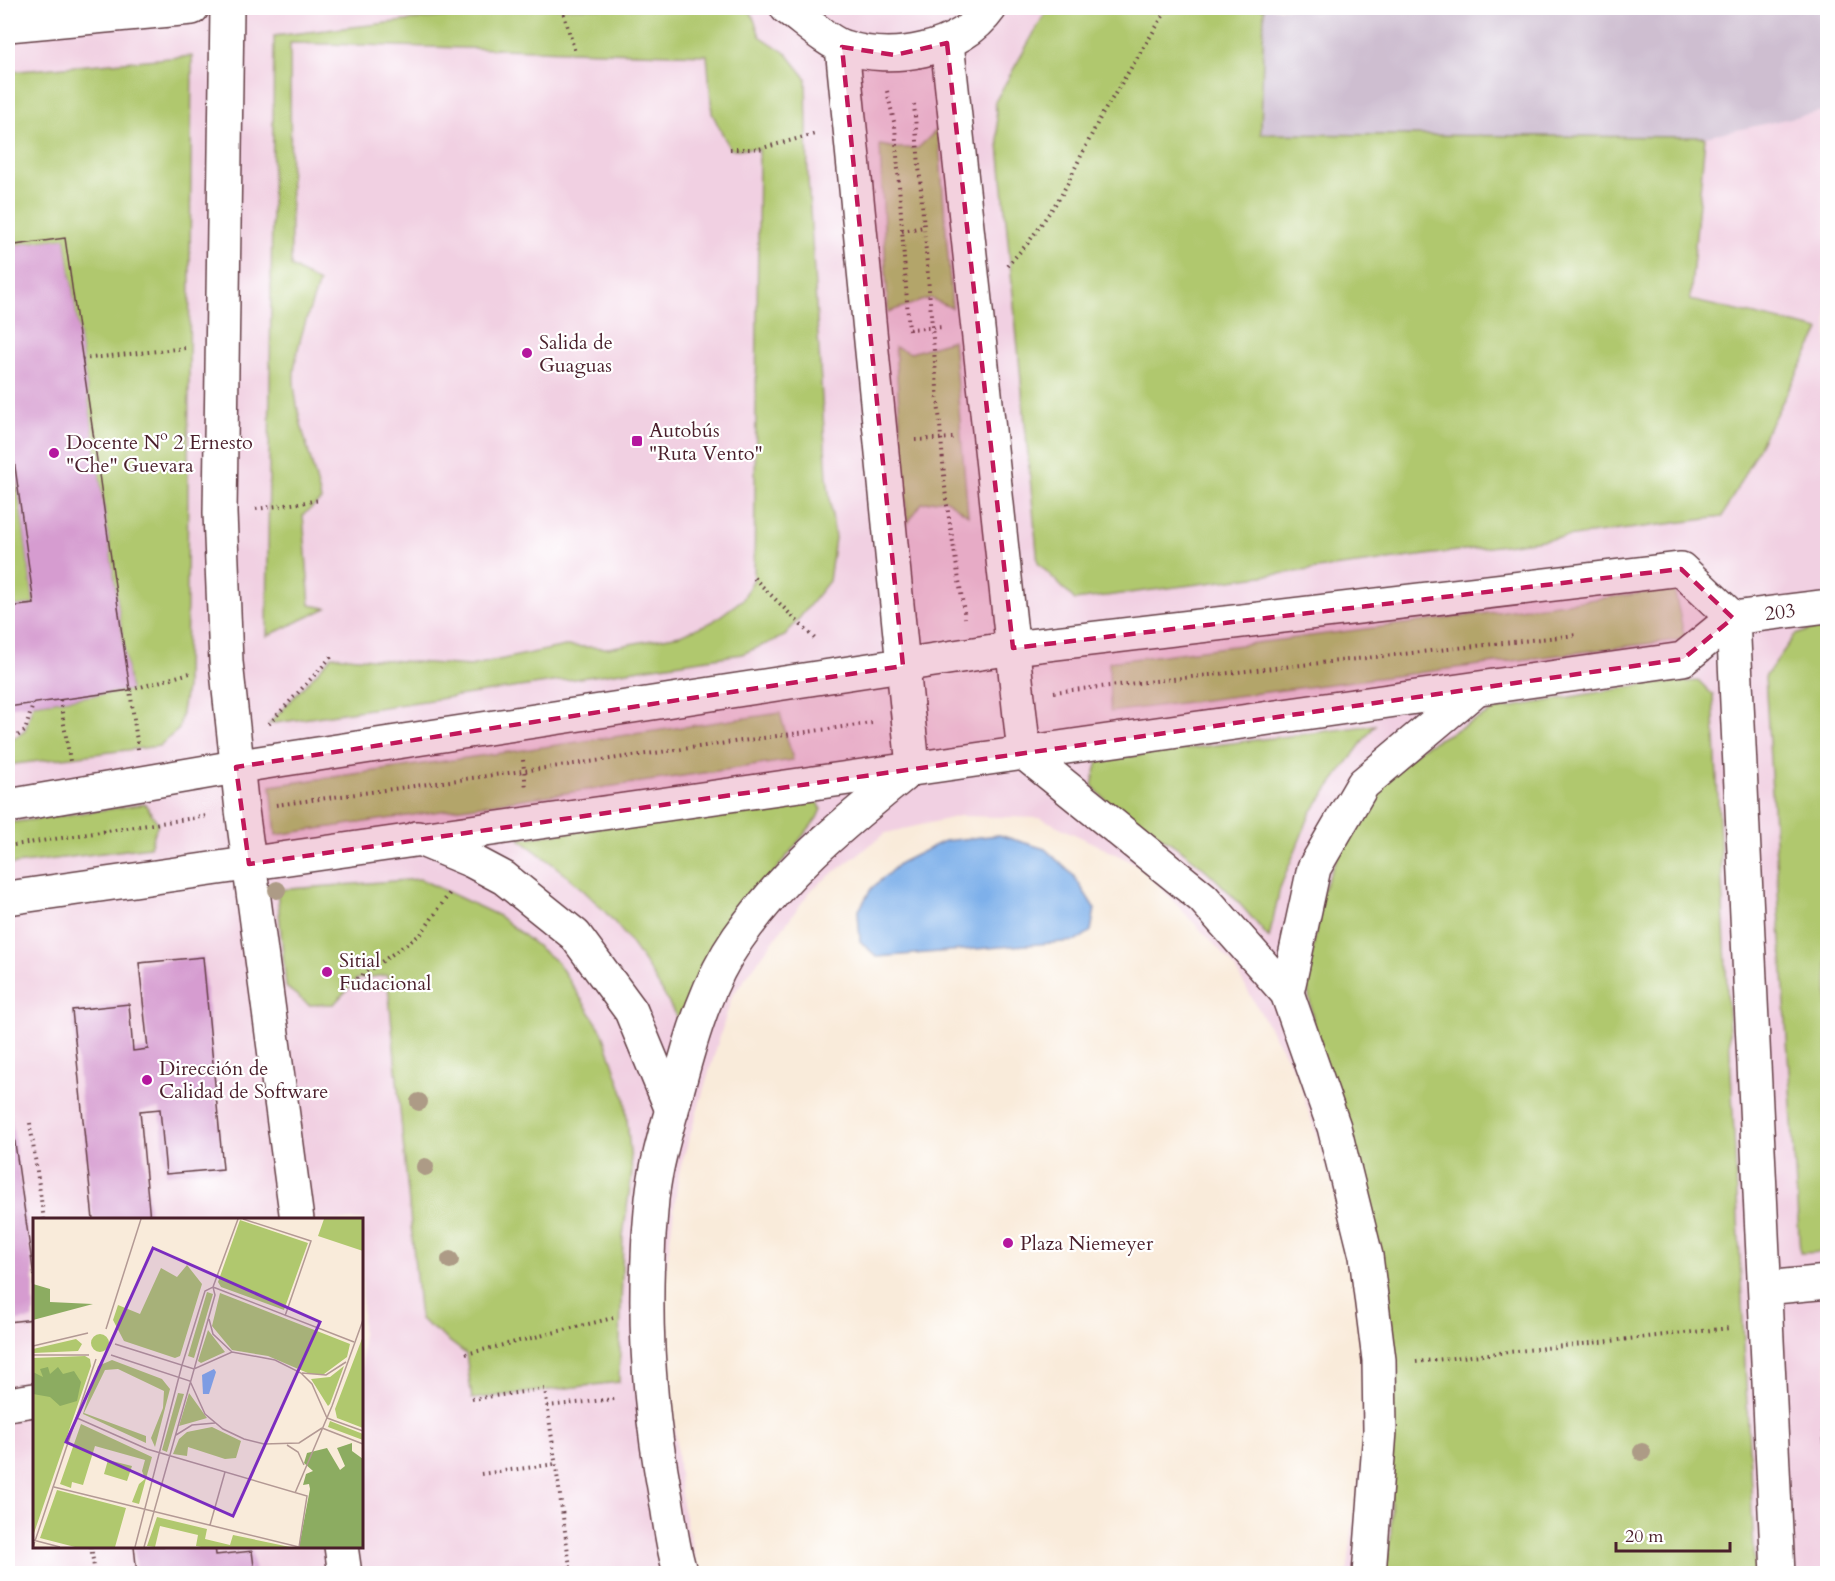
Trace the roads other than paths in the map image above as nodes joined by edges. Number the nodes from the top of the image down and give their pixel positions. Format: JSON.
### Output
{"nodes":[{"id":1,"x":192,"y":8,"type":"edge"},
{"id":2,"x":227,"y":8,"type":"edge"},
{"id":3,"x":787,"y":8,"type":"edge"},
{"id":4,"x":990,"y":8,"type":"edge"},
{"id":5,"x":8,"y":25,"type":"edge"},
{"id":6,"x":947,"y":42,"type":"junction"},
{"id":7,"x":842,"y":47,"type":"junction"},
{"id":8,"x":1827,"y":606,"type":"edge"},
{"id":9,"x":1733,"y":618,"type":"junction"},
{"id":10,"x":1013,"y":648,"type":"junction"},
{"id":11,"x":903,"y":666,"type":"junction"},
{"id":12,"x":1476,"y":688,"type":"junction"},
{"id":13,"x":1024,"y":753,"type":"junction"},
{"id":14,"x":248,"y":765,"type":"junction"},
{"id":15,"x":913,"y":767,"type":"junction"},
{"id":16,"x":8,"y":806,"type":"edge"},
{"id":17,"x":415,"y":838,"type":"junction"},
{"id":18,"x":249,"y":864,"type":"junction"},
{"id":19,"x":8,"y":898,"type":"edge"},
{"id":20,"x":1287,"y":993,"type":"junction"},
{"id":21,"x":672,"y":1110,"type":"junction"},
{"id":22,"x":297,"y":1218,"type":"edge"},
{"id":23,"x":1827,"y":1282,"type":"edge"},
{"id":24,"x":1766,"y":1304,"type":"junction"},
{"id":25,"x":33,"y":1400,"type":"edge"},
{"id":26,"x":8,"y":1404,"type":"edge"},
{"id":27,"x":341,"y":1548,"type":"edge"},
{"id":28,"x":345,"y":1574,"type":"edge"},
{"id":29,"x":681,"y":1574,"type":"edge"},
{"id":30,"x":1369,"y":1574,"type":"edge"},
{"id":31,"x":1778,"y":1574,"type":"edge"}],
"edges":[{"from":1,"to":5,"type":"street"},
{"from":2,"to":14,"type":"street"},
{"from":3,"to":7,"type":"street"},
{"from":4,"to":6,"type":"street"},
{"from":6,"to":7,"type":"street"},
{"from":6,"to":10,"type":"street"},
{"from":7,"to":11,"type":"street"},
{"from":8,"to":9,"type":"street","name":"203"},
{"from":9,"to":10,"type":"street"},
{"from":9,"to":12,"type":"street"},
{"from":9,"to":24,"type":"street"},
{"from":10,"to":11,"type":"street"},
{"from":10,"to":13,"type":"street"},
{"from":11,"to":14,"type":"street"},
{"from":11,"to":15,"type":"street"},
{"from":12,"to":13,"type":"street"},
{"from":12,"to":20,"type":"street"},
{"from":13,"to":15,"type":"street"},
{"from":13,"to":20,"type":"street"},
{"from":14,"to":16,"type":"street"},
{"from":14,"to":18,"type":"street"},
{"from":15,"to":17,"type":"street"},
{"from":15,"to":21,"type":"street"},
{"from":17,"to":18,"type":"street"},
{"from":17,"to":21,"type":"street"},
{"from":18,"to":19,"type":"street"},
{"from":18,"to":22,"type":"street"},
{"from":20,"to":30,"type":"street"},
{"from":21,"to":29,"type":"street"},
{"from":23,"to":24,"type":"street"},
{"from":24,"to":31,"type":"street"},
{"from":25,"to":26,"type":"street"},
{"from":27,"to":28,"type":"street"}]}
